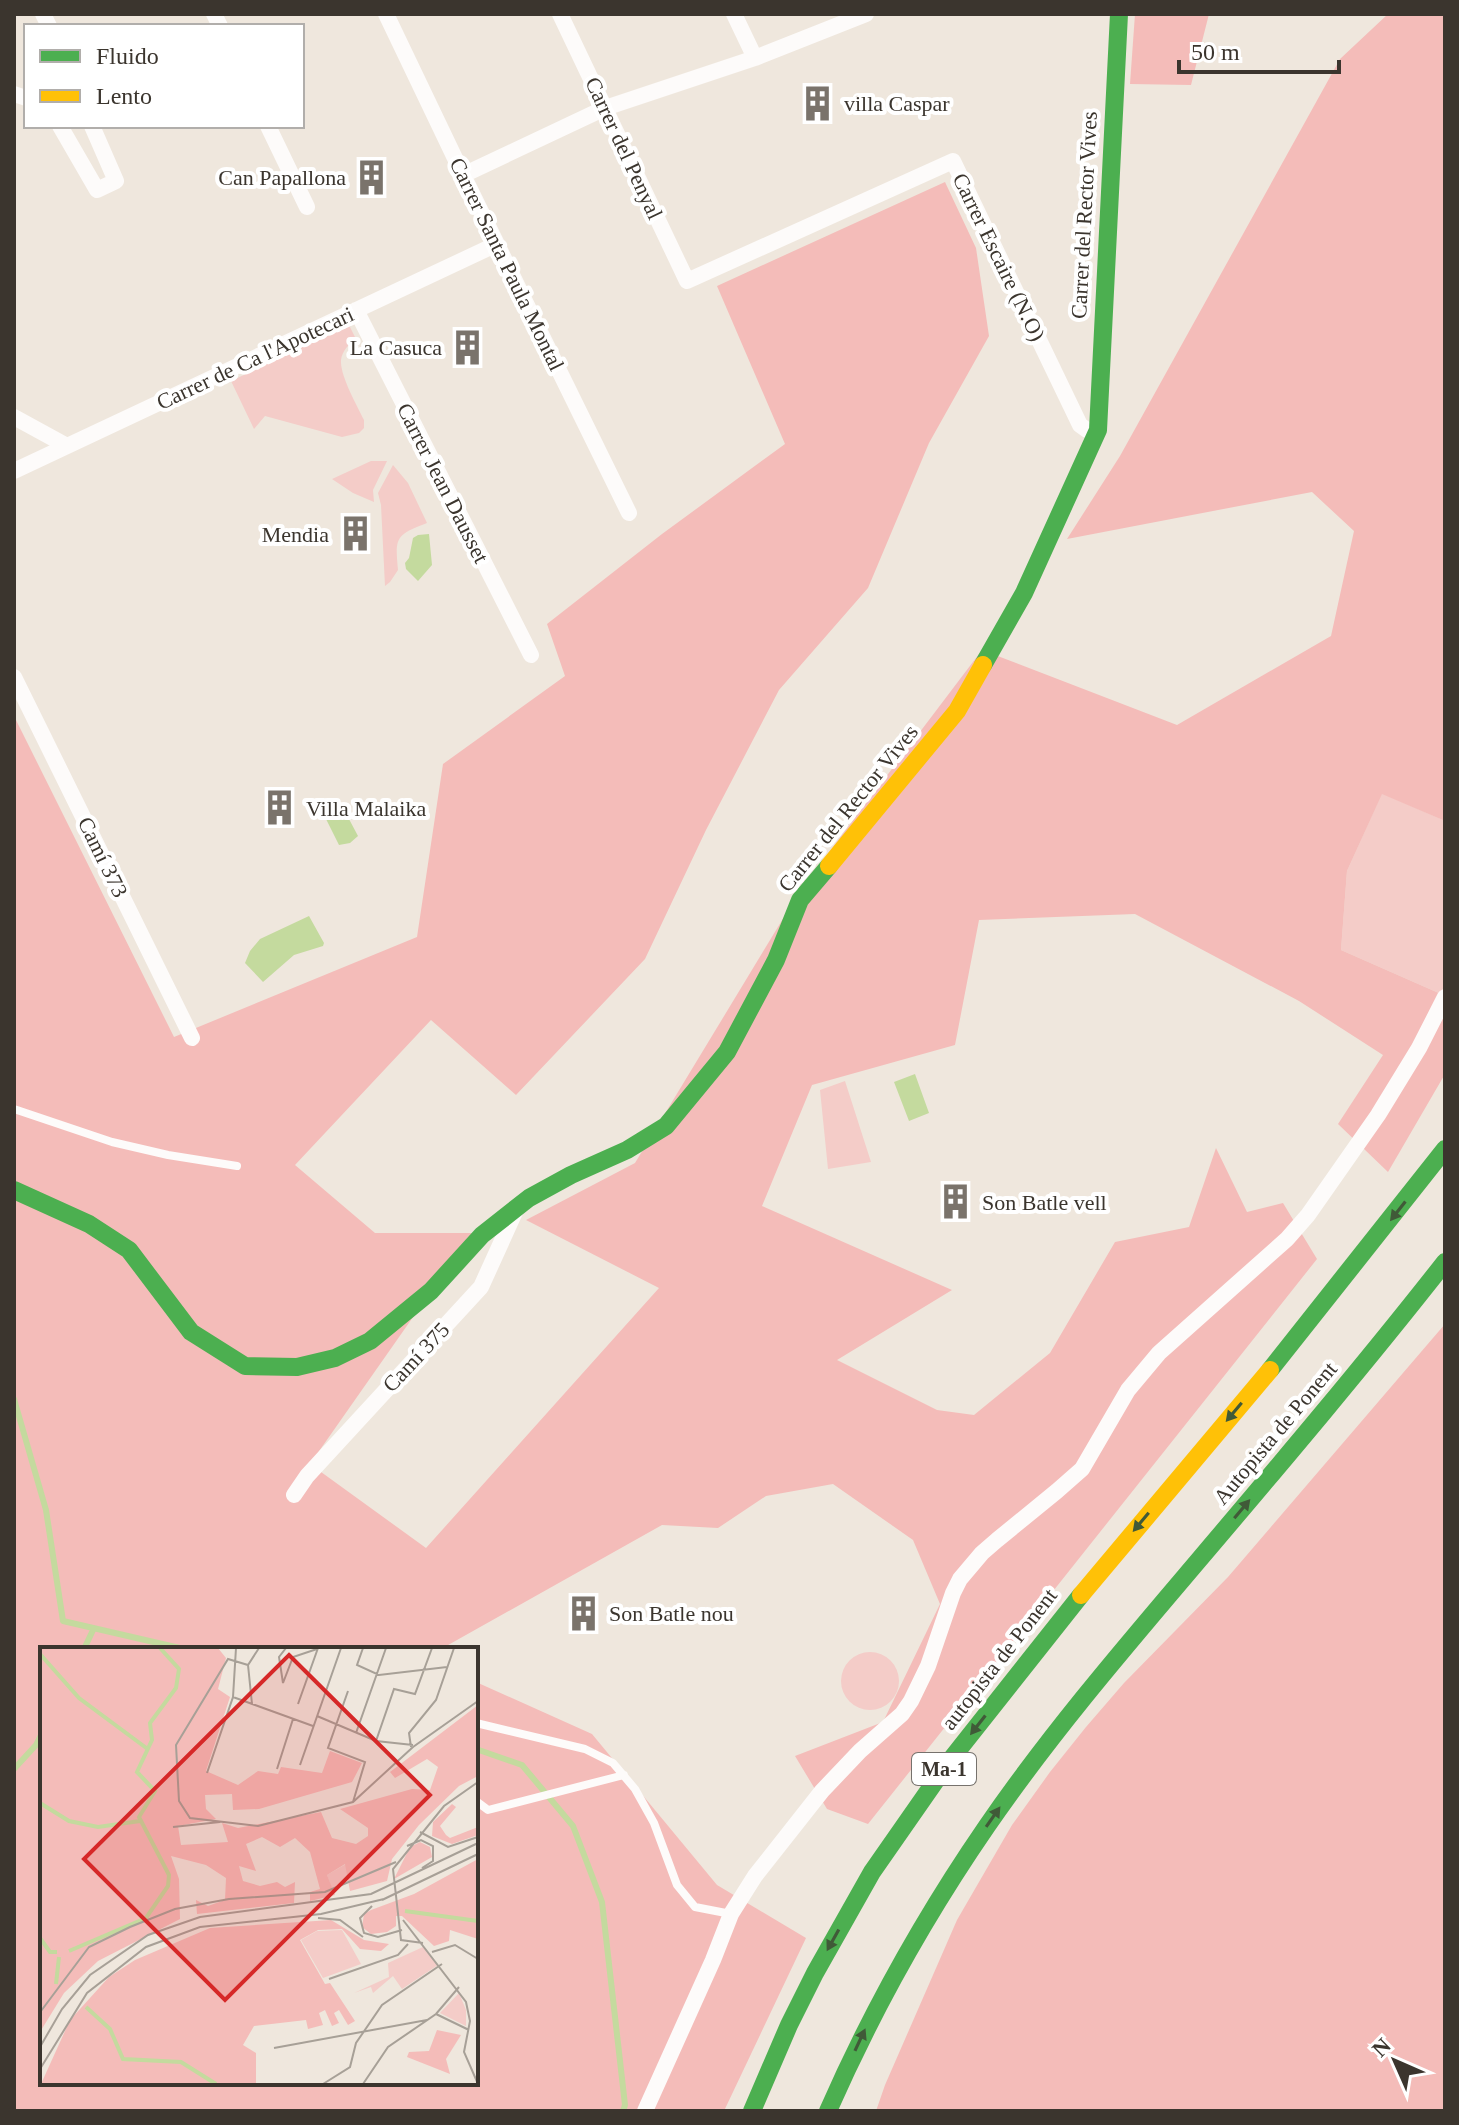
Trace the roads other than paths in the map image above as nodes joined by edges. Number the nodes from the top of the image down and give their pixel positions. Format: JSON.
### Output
{"nodes":[{"id":1,"x":386,"y":14,"type":"edge"},
{"id":2,"x":560,"y":14,"type":"edge"},
{"id":3,"x":734,"y":14,"type":"edge"},
{"id":4,"x":866,"y":14,"type":"edge"},
{"id":5,"x":1119,"y":14,"type":"edge"},
{"id":6,"x":755,"y":58,"type":"junction"},
{"id":7,"x":605,"y":108,"type":"junction"},
{"id":8,"x":61,"y":128,"type":"edge"},
{"id":9,"x":93,"y":128,"type":"edge"},
{"id":10,"x":269,"y":128,"type":"edge"},
{"id":11,"x":463,"y":175,"type":"junction"},
{"id":12,"x":307,"y":207,"type":"dead end"},
{"id":13,"x":497,"y":244,"type":"junction"},
{"id":14,"x":687,"y":281,"type":"joint"},
{"id":15,"x":356,"y":310,"type":"junction"},
{"id":16,"x":14,"y":417,"type":"edge"},
{"id":17,"x":1098,"y":430,"type":"junction"},
{"id":18,"x":67,"y":446,"type":"junction"},
{"id":19,"x":14,"y":471,"type":"edge"},
{"id":20,"x":629,"y":513,"type":"dead end"},
{"id":21,"x":531,"y":655,"type":"dead end"},
{"id":22,"x":14,"y":677,"type":"edge"},
{"id":23,"x":1445,"y":997,"type":"edge"},
{"id":24,"x":192,"y":1038,"type":"dead end"},
{"id":25,"x":14,"y":1109,"type":"edge"},
{"id":26,"x":1445,"y":1149,"type":"edge"},
{"id":27,"x":237,"y":1166,"type":"dead end"},
{"id":28,"x":14,"y":1190,"type":"edge"},
{"id":29,"x":518,"y":1207,"type":"junction"},
{"id":30,"x":1445,"y":1262,"type":"edge"},
{"id":31,"x":1445,"y":1284,"type":"edge"},
{"id":32,"x":1377,"y":1349,"type":"junction"},
{"id":33,"x":1191,"y":1463,"type":"joint"},
{"id":34,"x":294,"y":1495,"type":"dead end"},
{"id":35,"x":478,"y":1723,"type":"edge"},
{"id":36,"x":624,"y":1775,"type":"junction"},
{"id":37,"x":478,"y":1802,"type":"edge"},
{"id":38,"x":731,"y":1914,"type":"junction"},
{"id":39,"x":645,"y":2111,"type":"edge"},
{"id":40,"x":752,"y":2111,"type":"edge"},
{"id":41,"x":828,"y":2111,"type":"edge"}],
"edges":[{"from":1,"to":11,"type":"street","name":"Carrer Santa Paula Montal"},
{"from":2,"to":7,"type":"street","name":"Carrer del Penyal"},
{"from":3,"to":6,"type":"street"},
{"from":4,"to":6,"type":"street"},
{"from":5,"to":17,"type":"main road","name":"Carrer del Rector Vives"},
{"from":6,"to":7,"type":"street"},
{"from":7,"to":11,"type":"street"},
{"from":7,"to":14,"type":"street","name":"Carrer del Penyal"},
{"from":8,"to":9,"type":"street"},
{"from":10,"to":12,"type":"street"},
{"from":11,"to":13,"type":"street","name":"Carrer Santa Paula Montal"},
{"from":13,"to":15,"type":"street","name":"Carrer de Ca l'Apotecari"},
{"from":13,"to":20,"type":"street","name":"Carrer Santa Paula Montal"},
{"from":14,"to":17,"type":"street","name":"Carrer Escaire (N.O)"},
{"from":15,"to":18,"type":"street","name":"Carrer de Ca l'Apotecari"},
{"from":15,"to":21,"type":"street","name":"Carrer Jean Dausset"},
{"from":16,"to":18,"type":"street"},
{"from":17,"to":29,"type":"main road","name":"Carrer del Rector Vives"},
{"from":18,"to":19,"type":"street","name":"Carrer de Ca l'Apotecari"},
{"from":22,"to":24,"type":"street","name":"Camí 373"},
{"from":23,"to":38,"type":"street"},
{"from":25,"to":27,"type":"lane"},
{"from":26,"to":33,"type":"main road","name":"Autopista de Ponent","number":"Ma-1","one_way":true},
{"from":28,"to":29,"type":"main road","name":"Carrer del Rector Vives"},
{"from":29,"to":34,"type":"street","name":"Camí 375"},
{"from":30,"to":32,"type":"main road","name":"Autopista de Ponent","number":"Ma-1"},
{"from":31,"to":32,"type":"main road"},
{"from":41,"to":32,"type":"main road","name":"Autopista de Ponent","number":"Ma-1","one_way":true},
{"from":33,"to":40,"type":"main road","name":"autopista de Ponent","number":"Ma-1","one_way":true},
{"from":35,"to":36,"type":"lane"},
{"from":36,"to":37,"type":"lane"},
{"from":36,"to":38,"type":"lane"},
{"from":38,"to":39,"type":"street"}]}
